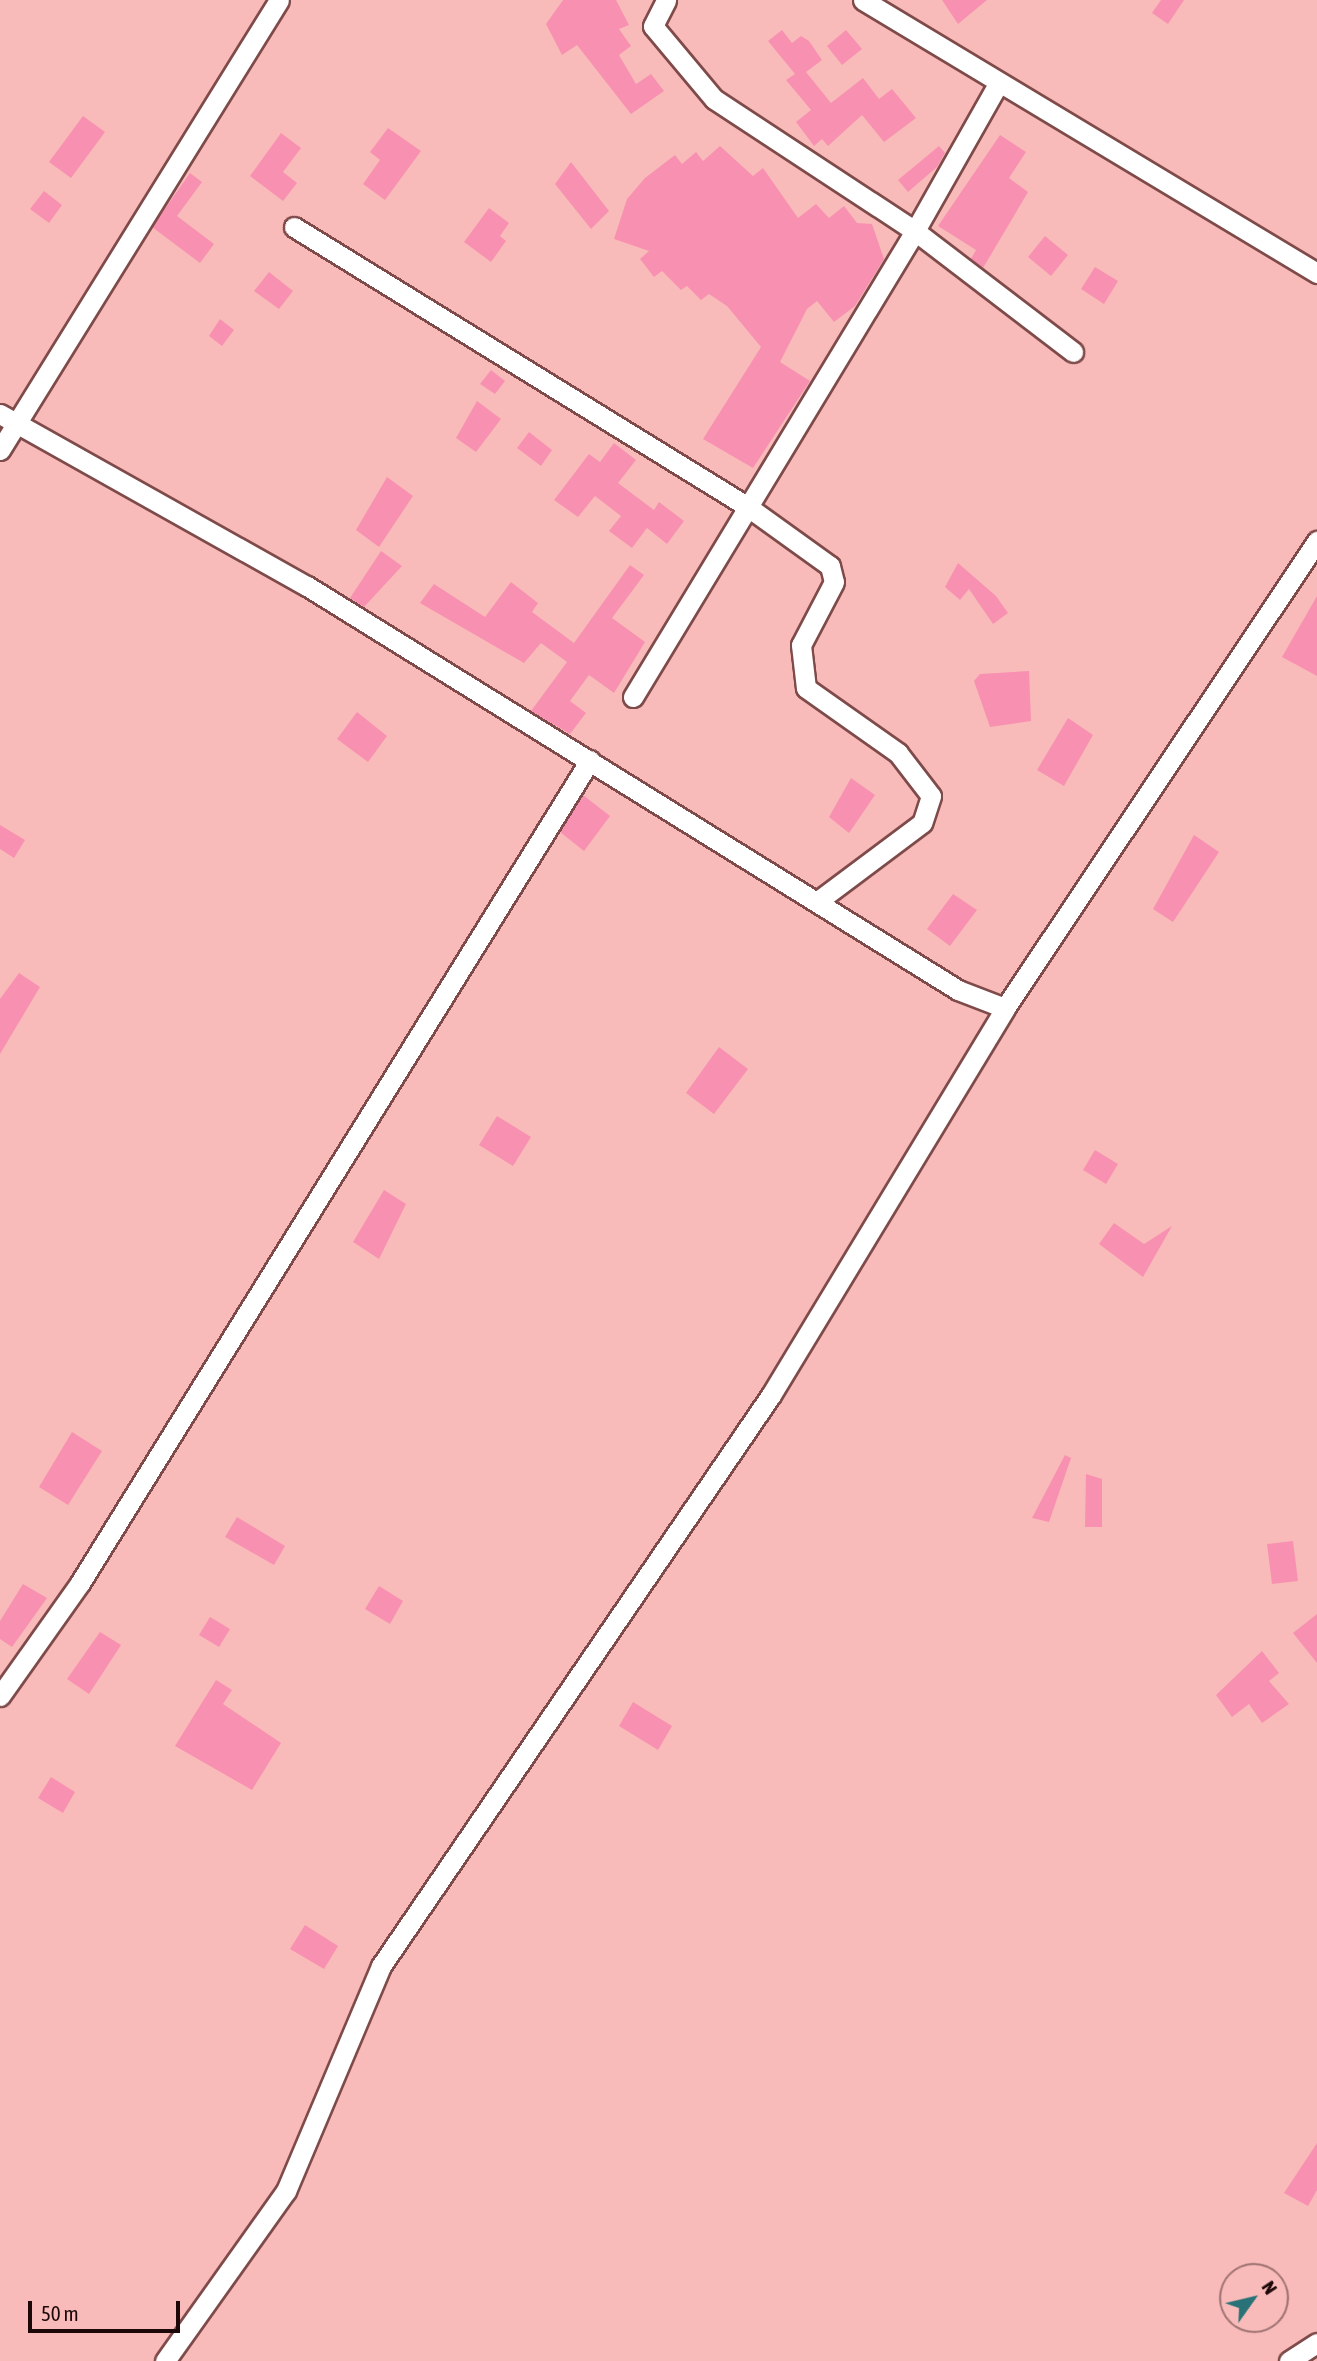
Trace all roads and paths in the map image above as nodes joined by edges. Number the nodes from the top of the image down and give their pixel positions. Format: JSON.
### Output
{"nodes":[{"id":1,"x":279,"y":0,"type":"edge"},
{"id":2,"x":666,"y":0,"type":"edge"},
{"id":3,"x":863,"y":0,"type":"edge"},
{"id":4,"x":998,"y":84,"type":"junction"},
{"id":5,"x":294,"y":227,"type":"dead end"},
{"id":6,"x":915,"y":231,"type":"junction"},
{"id":7,"x":1317,"y":273,"type":"edge"},
{"id":8,"x":1073,"y":352,"type":"dead end"},
{"id":9,"x":8,"y":419,"type":"edge"},
{"id":10,"x":0,"y":450,"type":"edge"},
{"id":11,"x":748,"y":507,"type":"junction"},
{"id":12,"x":1317,"y":541,"type":"edge"},
{"id":13,"x":633,"y":697,"type":"dead end"},
{"id":14,"x":590,"y":760,"type":"junction"},
{"id":15,"x":819,"y":900,"type":"junction"},
{"id":16,"x":1005,"y":1008,"type":"junction"},
{"id":17,"x":0,"y":1696,"type":"edge"},
{"id":18,"x":1317,"y":2343,"type":"edge"},
{"id":19,"x":165,"y":2361,"type":"edge"},
{"id":20,"x":1289,"y":2361,"type":"edge"}],
"edges":[{"from":1,"to":9,"type":"street"},
{"from":2,"to":6,"type":"street"},
{"from":3,"to":4,"type":"street"},
{"from":4,"to":6,"type":"street"},
{"from":4,"to":7,"type":"street"},
{"from":5,"to":11,"type":"street"},
{"from":6,"to":8,"type":"street"},
{"from":6,"to":11,"type":"street"},
{"from":9,"to":10,"type":"street"},
{"from":9,"to":14,"type":"street"},
{"from":11,"to":13,"type":"street"},
{"from":11,"to":15,"type":"street"},
{"from":12,"to":16,"type":"street"},
{"from":14,"to":15,"type":"street"},
{"from":14,"to":17,"type":"street"},
{"from":15,"to":16,"type":"street"},
{"from":16,"to":19,"type":"street"},
{"from":18,"to":20,"type":"street"}]}
